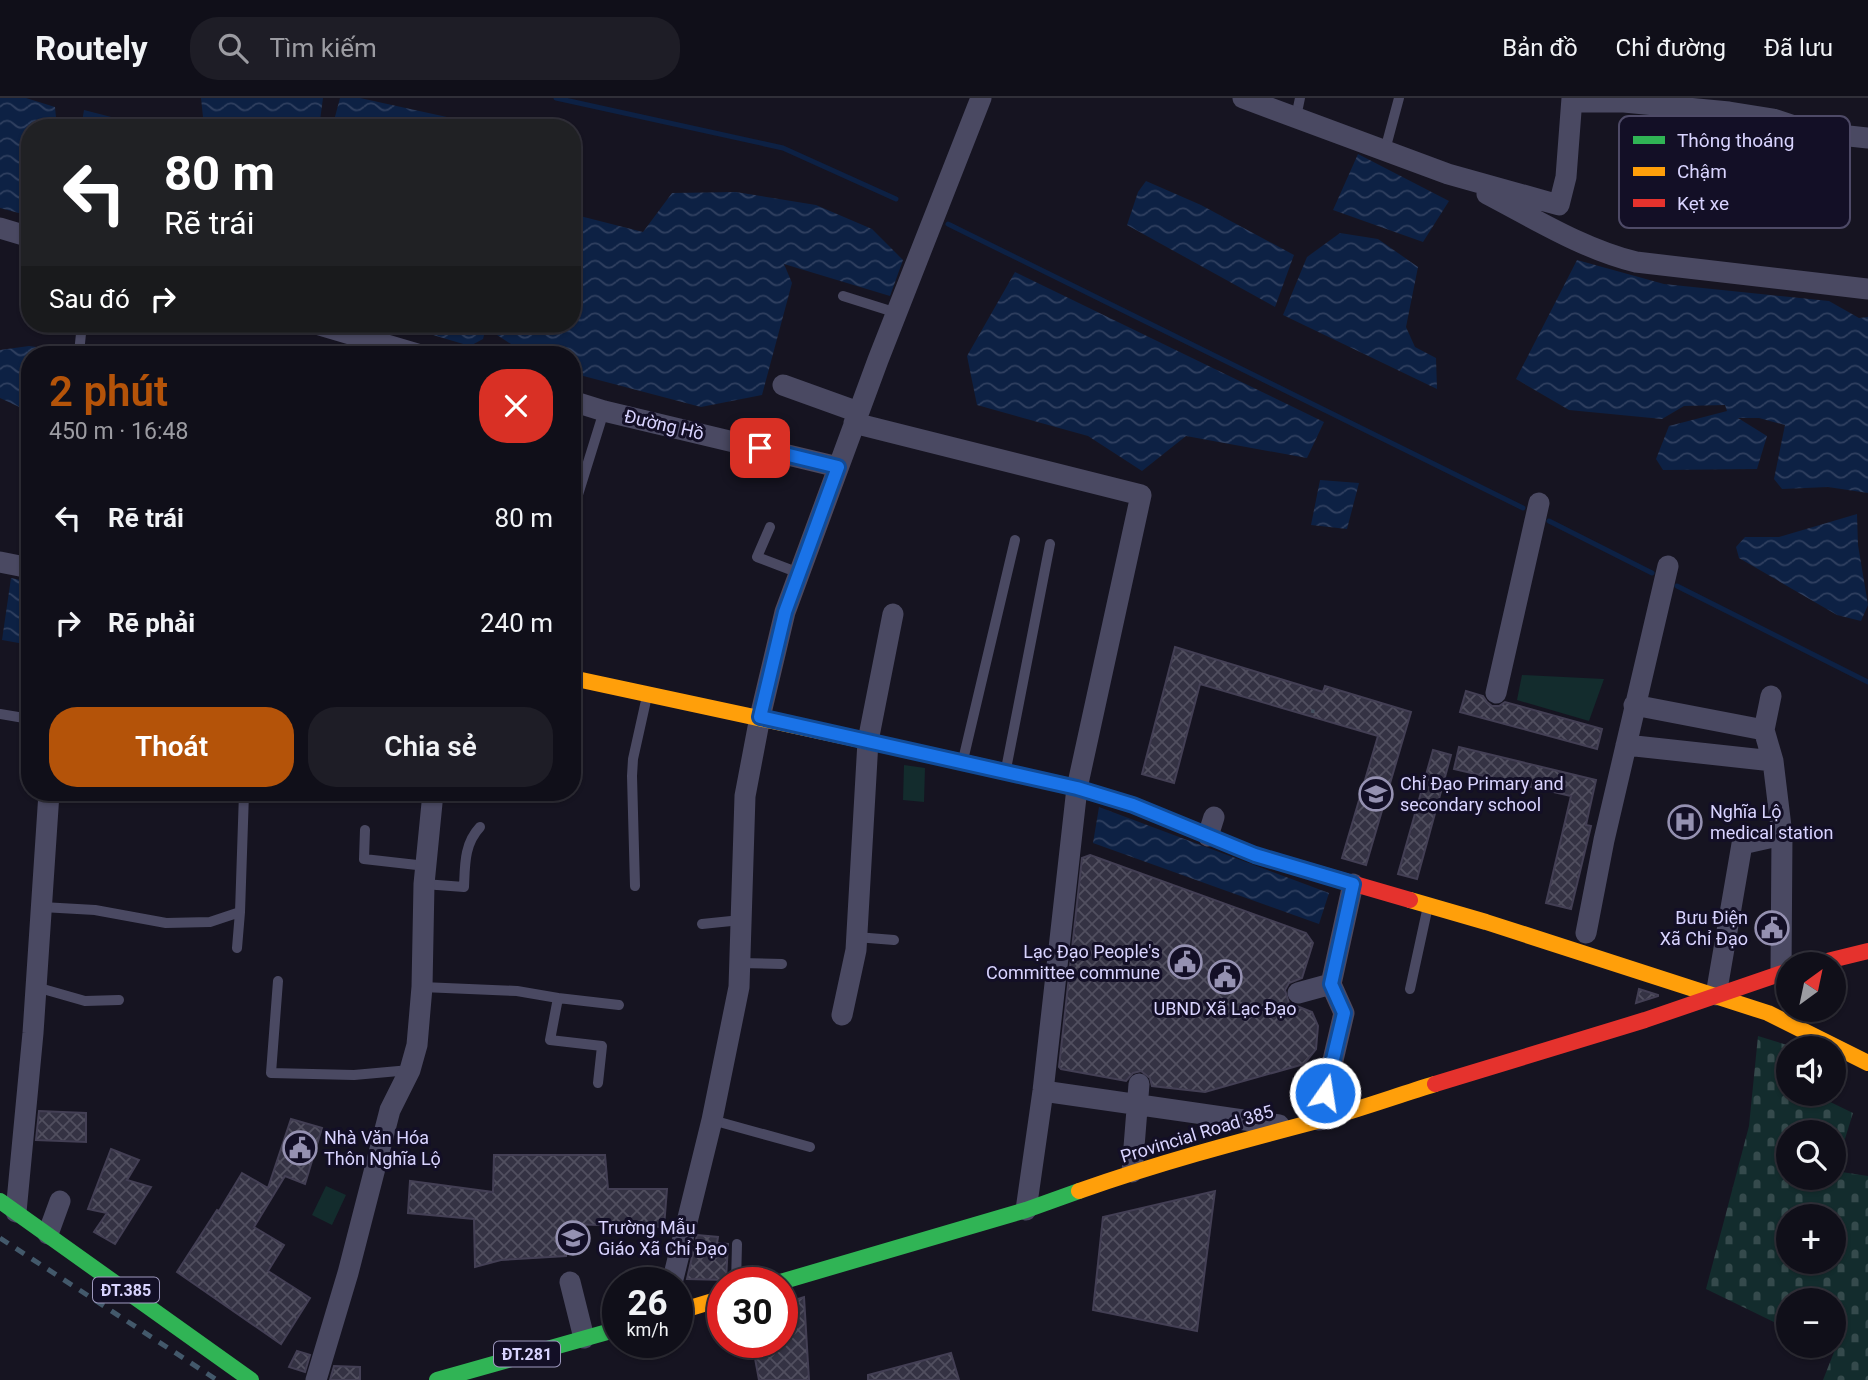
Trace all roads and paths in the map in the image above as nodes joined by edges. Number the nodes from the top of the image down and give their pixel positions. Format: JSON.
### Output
{"nodes":[{"id":1,"x":981,"y":98,"type":"edge"},
{"id":2,"x":1243,"y":98,"type":"edge"},
{"id":3,"x":1399,"y":98,"type":"edge"},
{"id":4,"x":1572,"y":100,"type":"edge"},
{"id":5,"x":1298,"y":108,"type":"edge"},
{"id":6,"x":1754,"y":116,"type":"edge"},
{"id":7,"x":1850,"y":136,"type":"edge"},
{"id":8,"x":1868,"y":138,"type":"edge"},
{"id":9,"x":1385,"y":150,"type":"junction"},
{"id":10,"x":1448,"y":174,"type":"junction"},
{"id":11,"x":1559,"y":205,"type":"junction"},
{"id":12,"x":1551,"y":227,"type":"junction"},
{"id":13,"x":0,"y":228,"type":"edge"},
{"id":14,"x":21,"y":234,"type":"edge"},
{"id":15,"x":1868,"y":289,"type":"edge"},
{"id":16,"x":843,"y":296,"type":"dead end"},
{"id":17,"x":897,"y":313,"type":"junction"},
{"id":18,"x":346,"y":333,"type":"edge"},
{"id":19,"x":391,"y":346,"type":"edge"},
{"id":20,"x":783,"y":385,"type":"dead end"},
{"id":21,"x":581,"y":404,"type":"edge"},
{"id":22,"x":604,"y":411,"type":"junction"},
{"id":23,"x":856,"y":417,"type":"junction"},
{"id":24,"x":838,"y":467,"type":"junction"},
{"id":25,"x":581,"y":485,"type":"edge"},
{"id":26,"x":1538,"y":503,"type":"dead end"},
{"id":27,"x":770,"y":527,"type":"dead end"},
{"id":28,"x":1015,"y":540,"type":"dead end"},
{"id":29,"x":1050,"y":544,"type":"dead end"},
{"id":30,"x":0,"y":562,"type":"edge"},
{"id":31,"x":21,"y":566,"type":"edge"},
{"id":32,"x":1668,"y":566,"type":"dead end"},
{"id":33,"x":799,"y":573,"type":"junction"},
{"id":34,"x":893,"y":614,"type":"dead end"},
{"id":35,"x":581,"y":680,"type":"edge"},
{"id":36,"x":1496,"y":693,"type":"dead end"},
{"id":37,"x":648,"y":694,"type":"junction"},
{"id":38,"x":1771,"y":696,"type":"dead end"},
{"id":39,"x":1634,"y":705,"type":"junction"},
{"id":40,"x":0,"y":714,"type":"edge"},
{"id":41,"x":760,"y":717,"type":"junction"},
{"id":42,"x":21,"y":718,"type":"edge"},
{"id":43,"x":1764,"y":730,"type":"junction"},
{"id":44,"x":868,"y":741,"type":"junction"},
{"id":45,"x":1626,"y":746,"type":"junction"},
{"id":46,"x":1773,"y":761,"type":"junction"},
{"id":47,"x":962,"y":762,"type":"junction"},
{"id":48,"x":1005,"y":772,"type":"junction"},
{"id":49,"x":1077,"y":788,"type":"junction"},
{"id":50,"x":49,"y":801,"type":"edge"},
{"id":51,"x":244,"y":801,"type":"edge"},
{"id":52,"x":432,"y":801,"type":"edge"},
{"id":53,"x":480,"y":827,"type":"dead end"},
{"id":54,"x":365,"y":830,"type":"dead end"},
{"id":55,"x":1782,"y":835,"type":"junction"},
{"id":56,"x":425,"y":875,"type":"junction"},
{"id":57,"x":1353,"y":884,"type":"junction"},
{"id":58,"x":635,"y":886,"type":"dead end"},
{"id":59,"x":1428,"y":906,"type":"junction"},
{"id":60,"x":42,"y":907,"type":"junction"},
{"id":61,"x":240,"y":912,"type":"junction"},
{"id":62,"x":741,"y":920,"type":"junction"},
{"id":63,"x":702,"y":924,"type":"dead end"},
{"id":64,"x":1586,"y":933,"type":"dead end"},
{"id":65,"x":856,"y":937,"type":"junction"},
{"id":66,"x":894,"y":940,"type":"dead end"},
{"id":67,"x":237,"y":948,"type":"dead end"},
{"id":68,"x":1868,"y":951,"type":"edge"},
{"id":69,"x":1785,"y":952,"type":"edge"},
{"id":70,"x":1846,"y":956,"type":"edge"},
{"id":71,"x":740,"y":963,"type":"junction"},
{"id":72,"x":782,"y":964,"type":"dead end"},
{"id":73,"x":1776,"y":975,"type":"edge"},
{"id":74,"x":278,"y":981,"type":"dead end"},
{"id":75,"x":1331,"y":984,"type":"junction"},
{"id":76,"x":37,"y":987,"type":"junction"},
{"id":77,"x":422,"y":988,"type":"junction"},
{"id":78,"x":1410,"y":989,"type":"dead end"},
{"id":79,"x":1298,"y":993,"type":"dead end"},
{"id":80,"x":1716,"y":995,"type":"junction"},
{"id":81,"x":558,"y":998,"type":"junction"},
{"id":82,"x":119,"y":1000,"type":"dead end"},
{"id":83,"x":618,"y":1004,"type":"dead end"},
{"id":84,"x":842,"y":1015,"type":"dead end"},
{"id":85,"x":1868,"y":1063,"type":"edge"},
{"id":86,"x":410,"y":1070,"type":"junction"},
{"id":87,"x":598,"y":1083,"type":"dead end"},
{"id":88,"x":1139,"y":1084,"type":"dead end"},
{"id":89,"x":1043,"y":1091,"type":"junction"},
{"id":90,"x":1139,"y":1106,"type":"junction"},
{"id":91,"x":712,"y":1120,"type":"junction"},
{"id":92,"x":1319,"y":1120,"type":"junction"},
{"id":93,"x":1287,"y":1127,"type":"junction"},
{"id":94,"x":810,"y":1147,"type":"dead end"},
{"id":95,"x":1132,"y":1172,"type":"junction"},
{"id":96,"x":60,"y":1201,"type":"dead end"},
{"id":97,"x":8,"y":1206,"type":"edge"},
{"id":98,"x":1026,"y":1210,"type":"junction"},
{"id":99,"x":48,"y":1234,"type":"junction"},
{"id":100,"x":737,"y":1244,"type":"dead end"},
{"id":101,"x":676,"y":1267,"type":"edge"},
{"id":102,"x":736,"y":1267,"type":"edge"},
{"id":103,"x":798,"y":1277,"type":"edge"},
{"id":104,"x":570,"y":1282,"type":"dead end"},
{"id":105,"x":602,"y":1333,"type":"edge"},
{"id":106,"x":584,"y":1338,"type":"junction"},
{"id":107,"x":251,"y":1380,"type":"edge"},
{"id":108,"x":316,"y":1380,"type":"edge"},
{"id":109,"x":437,"y":1380,"type":"edge"}],
"edges":[{"from":1,"to":17,"type":"street"},
{"from":2,"to":5,"type":"street"},
{"from":3,"to":9,"type":"lane"},
{"from":4,"to":6,"type":"street"},
{"from":4,"to":11,"type":"street"},
{"from":5,"to":9,"type":"street"},
{"from":7,"to":8,"type":"street"},
{"from":9,"to":10,"type":"street"},
{"from":10,"to":11,"type":"street"},
{"from":10,"to":12,"type":"street"},
{"from":11,"to":12,"type":"street"},
{"from":12,"to":15,"type":"street"},
{"from":13,"to":14,"type":"street"},
{"from":16,"to":17,"type":"lane"},
{"from":17,"to":23,"type":"street"},
{"from":18,"to":19,"type":"street"},
{"from":20,"to":23,"type":"street"},
{"from":21,"to":22,"type":"street","name":"Đường Hồ"},
{"from":22,"to":24,"type":"street","name":"Đường Hồ"},
{"from":22,"to":25,"type":"lane"},
{"from":23,"to":24,"type":"street"},
{"from":23,"to":49,"type":"street"},
{"from":24,"to":33,"type":"street"},
{"from":26,"to":36,"type":"street"},
{"from":27,"to":33,"type":"lane"},
{"from":28,"to":47,"type":"lane"},
{"from":29,"to":48,"type":"lane"},
{"from":30,"to":31,"type":"street"},
{"from":32,"to":39,"type":"street"},
{"from":33,"to":41,"type":"street"},
{"from":34,"to":44,"type":"street"},
{"from":35,"to":37,"type":"main road"},
{"from":37,"to":41,"type":"main road"},
{"from":37,"to":58,"type":"lane"},
{"from":38,"to":43,"type":"street"},
{"from":39,"to":43,"type":"street"},
{"from":39,"to":45,"type":"street"},
{"from":40,"to":42,"type":"lane"},
{"from":41,"to":44,"type":"main road"},
{"from":41,"to":62,"type":"street"},
{"from":43,"to":46,"type":"street"},
{"from":44,"to":47,"type":"main road"},
{"from":44,"to":65,"type":"street"},
{"from":45,"to":46,"type":"street"},
{"from":45,"to":64,"type":"street"},
{"from":46,"to":55,"type":"street"},
{"from":47,"to":48,"type":"main road"},
{"from":48,"to":49,"type":"main road"},
{"from":49,"to":57,"type":"main road"},
{"from":49,"to":89,"type":"street"},
{"from":50,"to":60,"type":"street"},
{"from":51,"to":61,"type":"lane"},
{"from":52,"to":56,"type":"street"},
{"from":53,"to":56,"type":"lane"},
{"from":54,"to":56,"type":"lane"},
{"from":55,"to":69,"type":"street"},
{"from":55,"to":80,"type":"street"},
{"from":56,"to":77,"type":"street"},
{"from":57,"to":59,"type":"main road"},
{"from":57,"to":75,"type":"street"},
{"from":59,"to":78,"type":"lane"},
{"from":59,"to":80,"type":"main road"},
{"from":60,"to":61,"type":"lane"},
{"from":60,"to":76,"type":"street"},
{"from":61,"to":67,"type":"lane"},
{"from":62,"to":63,"type":"lane"},
{"from":62,"to":71,"type":"street"},
{"from":65,"to":66,"type":"lane"},
{"from":65,"to":84,"type":"street"},
{"from":68,"to":70,"type":"main road"},
{"from":71,"to":72,"type":"lane"},
{"from":71,"to":91,"type":"street"},
{"from":73,"to":80,"type":"main road","name":"Provincial Road 385"},
{"from":74,"to":86,"type":"lane"},
{"from":75,"to":79,"type":"street"},
{"from":75,"to":92,"type":"street"},
{"from":76,"to":82,"type":"lane"},
{"from":76,"to":97,"type":"street"},
{"from":77,"to":81,"type":"lane"},
{"from":77,"to":86,"type":"street"},
{"from":80,"to":85,"type":"main road"},
{"from":80,"to":92,"type":"main road","name":"Provincial Road 385"},
{"from":81,"to":83,"type":"lane"},
{"from":81,"to":87,"type":"lane"},
{"from":86,"to":108,"type":"street"},
{"from":88,"to":90,"type":"street"},
{"from":89,"to":90,"type":"street"},
{"from":89,"to":98,"type":"street"},
{"from":90,"to":93,"type":"street"},
{"from":90,"to":95,"type":"street"},
{"from":91,"to":94,"type":"lane"},
{"from":91,"to":101,"type":"street"},
{"from":92,"to":93,"type":"main road","name":"Provincial Road 385"},
{"from":93,"to":95,"type":"main road","name":"Provincial Road 385"},
{"from":95,"to":98,"type":"main road","name":"Provincial Road 385"},
{"from":96,"to":99,"type":"street"},
{"from":97,"to":99,"type":"main road","number":"ĐT.385"},
{"from":98,"to":103,"type":"main road","name":"Provincial Road 385"},
{"from":99,"to":107,"type":"main road","number":"ĐT.385"},
{"from":100,"to":102,"type":"lane"},
{"from":104,"to":106,"type":"street"},
{"from":105,"to":106,"type":"main road","number":"ĐT.281"},
{"from":106,"to":109,"type":"main road","number":"ĐT.281"}]}
